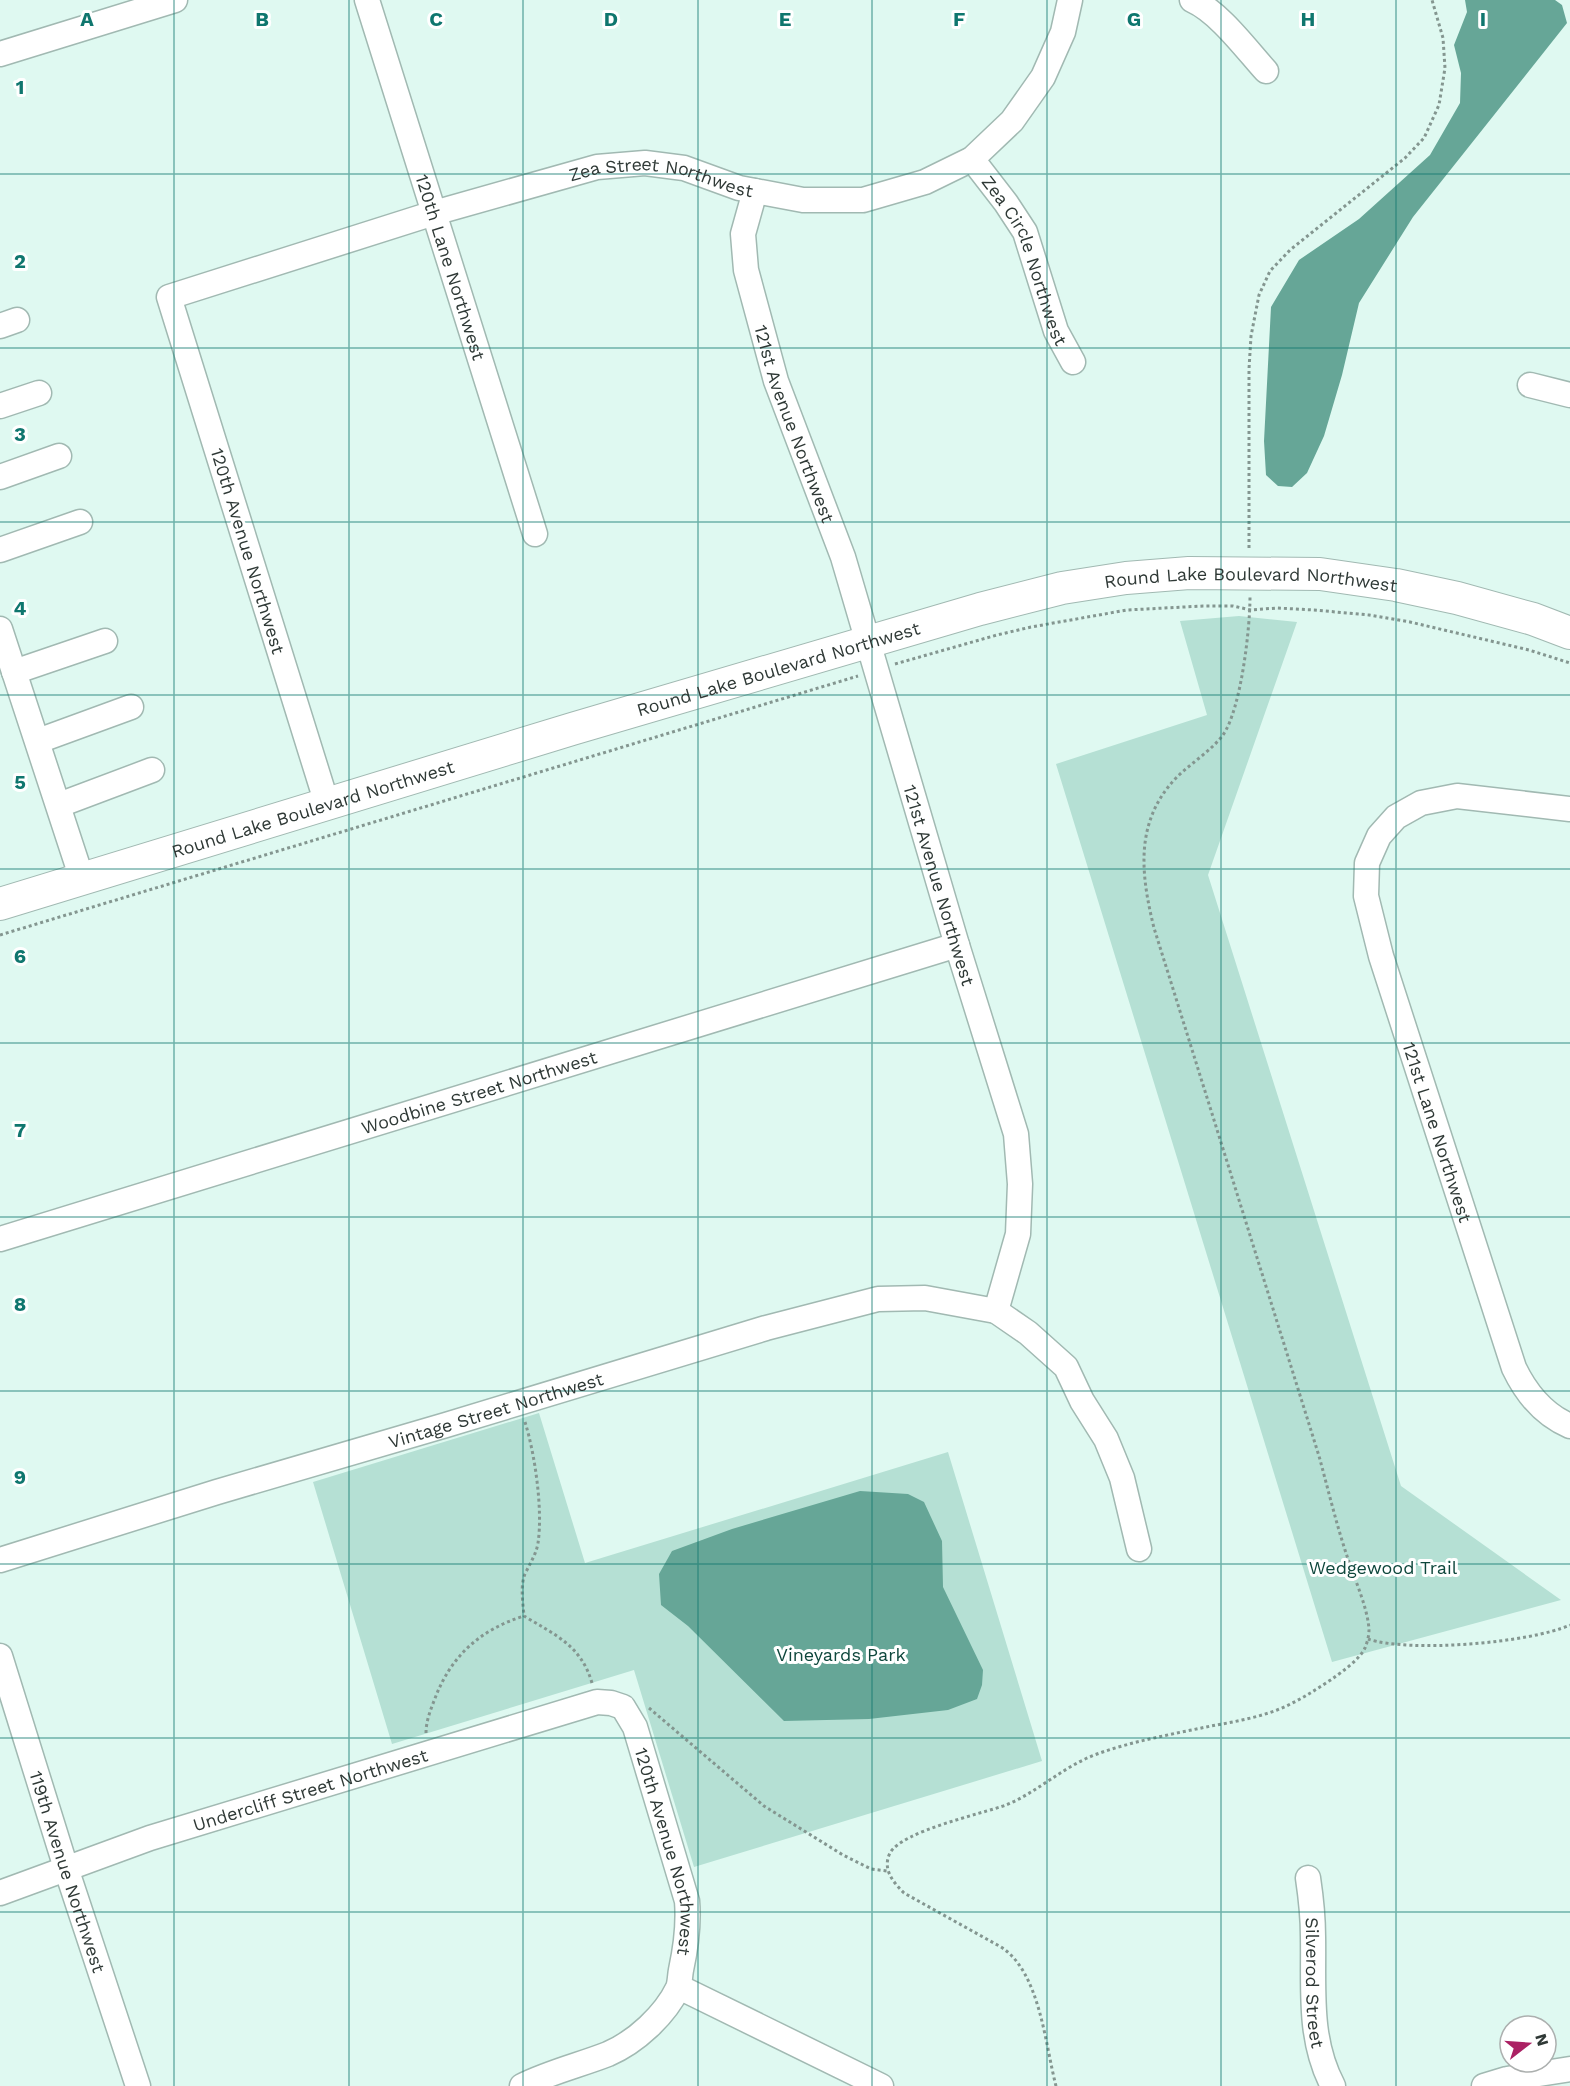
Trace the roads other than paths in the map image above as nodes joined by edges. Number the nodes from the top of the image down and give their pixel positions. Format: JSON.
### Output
{"nodes":[{"id":1,"x":175,"y":0,"type":"edge"},
{"id":2,"x":367,"y":0,"type":"edge"},
{"id":3,"x":1070,"y":0,"type":"edge"},
{"id":4,"x":1191,"y":0,"type":"edge"},
{"id":5,"x":0,"y":54,"type":"edge"},
{"id":6,"x":1266,"y":71,"type":"dead end"},
{"id":7,"x":972,"y":159,"type":"junction"},
{"id":8,"x":755,"y":191,"type":"junction"},
{"id":9,"x":434,"y":213,"type":"junction"},
{"id":10,"x":169,"y":297,"type":"joint"},
{"id":11,"x":1073,"y":362,"type":"dead end"},
{"id":12,"x":1530,"y":385,"type":"dead end"},
{"id":13,"x":39,"y":393,"type":"dead end"},
{"id":14,"x":1570,"y":396,"type":"edge"},
{"id":15,"x":0,"y":406,"type":"edge"},
{"id":16,"x":59,"y":456,"type":"dead end"},
{"id":17,"x":0,"y":477,"type":"edge"},
{"id":18,"x":80,"y":522,"type":"dead end"},
{"id":19,"x":535,"y":534,"type":"dead end"},
{"id":20,"x":0,"y":550,"type":"edge"},
{"id":21,"x":0,"y":629,"type":"edge"},
{"id":22,"x":1570,"y":633,"type":"edge"},
{"id":23,"x":105,"y":641,"type":"dead end"},
{"id":24,"x":872,"y":656,"type":"junction"},
{"id":25,"x":14,"y":672,"type":"junction"},
{"id":26,"x":131,"y":707,"type":"dead end"},
{"id":27,"x":38,"y":741,"type":"junction"},
{"id":28,"x":152,"y":770,"type":"dead end"},
{"id":29,"x":59,"y":804,"type":"junction"},
{"id":30,"x":327,"y":804,"type":"junction"},
{"id":31,"x":1570,"y":809,"type":"edge"},
{"id":32,"x":82,"y":879,"type":"junction"},
{"id":33,"x":0,"y":904,"type":"edge"},
{"id":34,"x":957,"y":945,"type":"junction"},
{"id":35,"x":0,"y":1239,"type":"edge"},
{"id":36,"x":996,"y":1311,"type":"junction"},
{"id":37,"x":1561,"y":1420,"type":"edge"},
{"id":38,"x":1139,"y":1549,"type":"dead end"},
{"id":39,"x":0,"y":1560,"type":"edge"},
{"id":40,"x":0,"y":1656,"type":"edge"},
{"id":41,"x":623,"y":1707,"type":"joint"},
{"id":42,"x":66,"y":1869,"type":"junction"},
{"id":43,"x":1308,"y":1878,"type":"dead end"},
{"id":44,"x":0,"y":1893,"type":"edge"},
{"id":45,"x":679,"y":1986,"type":"junction"},
{"id":46,"x":1570,"y":2069,"type":"edge"},
{"id":47,"x":138,"y":2086,"type":"edge"},
{"id":48,"x":522,"y":2086,"type":"edge"},
{"id":49,"x":881,"y":2086,"type":"edge"},
{"id":50,"x":1333,"y":2086,"type":"edge"},
{"id":51,"x":1484,"y":2086,"type":"edge"}],
"edges":[{"from":1,"to":5,"type":"street"},
{"from":2,"to":9,"type":"street","name":"120th Lane Northwest"},
{"from":3,"to":7,"type":"street","name":"Zea Street Northwest"},
{"from":4,"to":6,"type":"street"},
{"from":7,"to":8,"type":"street","name":"Zea Street Northwest"},
{"from":7,"to":11,"type":"street","name":"Zea Circle Northwest"},
{"from":8,"to":9,"type":"street","name":"Zea Street Northwest"},
{"from":8,"to":24,"type":"street","name":"121st Avenue Northwest"},
{"from":9,"to":10,"type":"street","name":"Zea Street Northwest"},
{"from":9,"to":19,"type":"street","name":"120th Lane Northwest"},
{"from":10,"to":30,"type":"street","name":"120th Avenue Northwest"},
{"from":12,"to":14,"type":"street"},
{"from":13,"to":15,"type":"street"},
{"from":16,"to":17,"type":"street"},
{"from":18,"to":20,"type":"street"},
{"from":21,"to":25,"type":"street"},
{"from":22,"to":24,"type":"main road","name":"Round Lake Boulevard Northwest"},
{"from":23,"to":25,"type":"street"},
{"from":24,"to":30,"type":"main road","name":"Round Lake Boulevard Northwest"},
{"from":24,"to":34,"type":"street","name":"121st Avenue Northwest"},
{"from":25,"to":27,"type":"street"},
{"from":26,"to":27,"type":"street"},
{"from":27,"to":29,"type":"street"},
{"from":28,"to":29,"type":"street"},
{"from":29,"to":32,"type":"street"},
{"from":30,"to":32,"type":"main road","name":"Round Lake Boulevard Northwest"},
{"from":31,"to":37,"type":"street","name":"121st Lane Northwest"},
{"from":32,"to":33,"type":"main road","name":"Round Lake Boulevard Northwest"},
{"from":34,"to":35,"type":"street","name":"Woodbine Street Northwest"},
{"from":34,"to":36,"type":"street","name":"121st Avenue Northwest"},
{"from":36,"to":38,"type":"street"},
{"from":36,"to":39,"type":"street","name":"Vintage Street Northwest"},
{"from":40,"to":42,"type":"street","name":"119th Avenue Northwest"},
{"from":41,"to":42,"type":"street","name":"Undercliff Street Northwest"},
{"from":41,"to":45,"type":"street","name":"120th Avenue Northwest"},
{"from":42,"to":44,"type":"street","name":"Undercliff Street Northwest"},
{"from":42,"to":47,"type":"street","name":"119th Avenue Northwest"},
{"from":43,"to":50,"type":"street","name":"Silverod Street"},
{"from":45,"to":48,"type":"street","name":"120th Avenue Northwest"},
{"from":45,"to":49,"type":"street"},
{"from":46,"to":51,"type":"street"}]}
